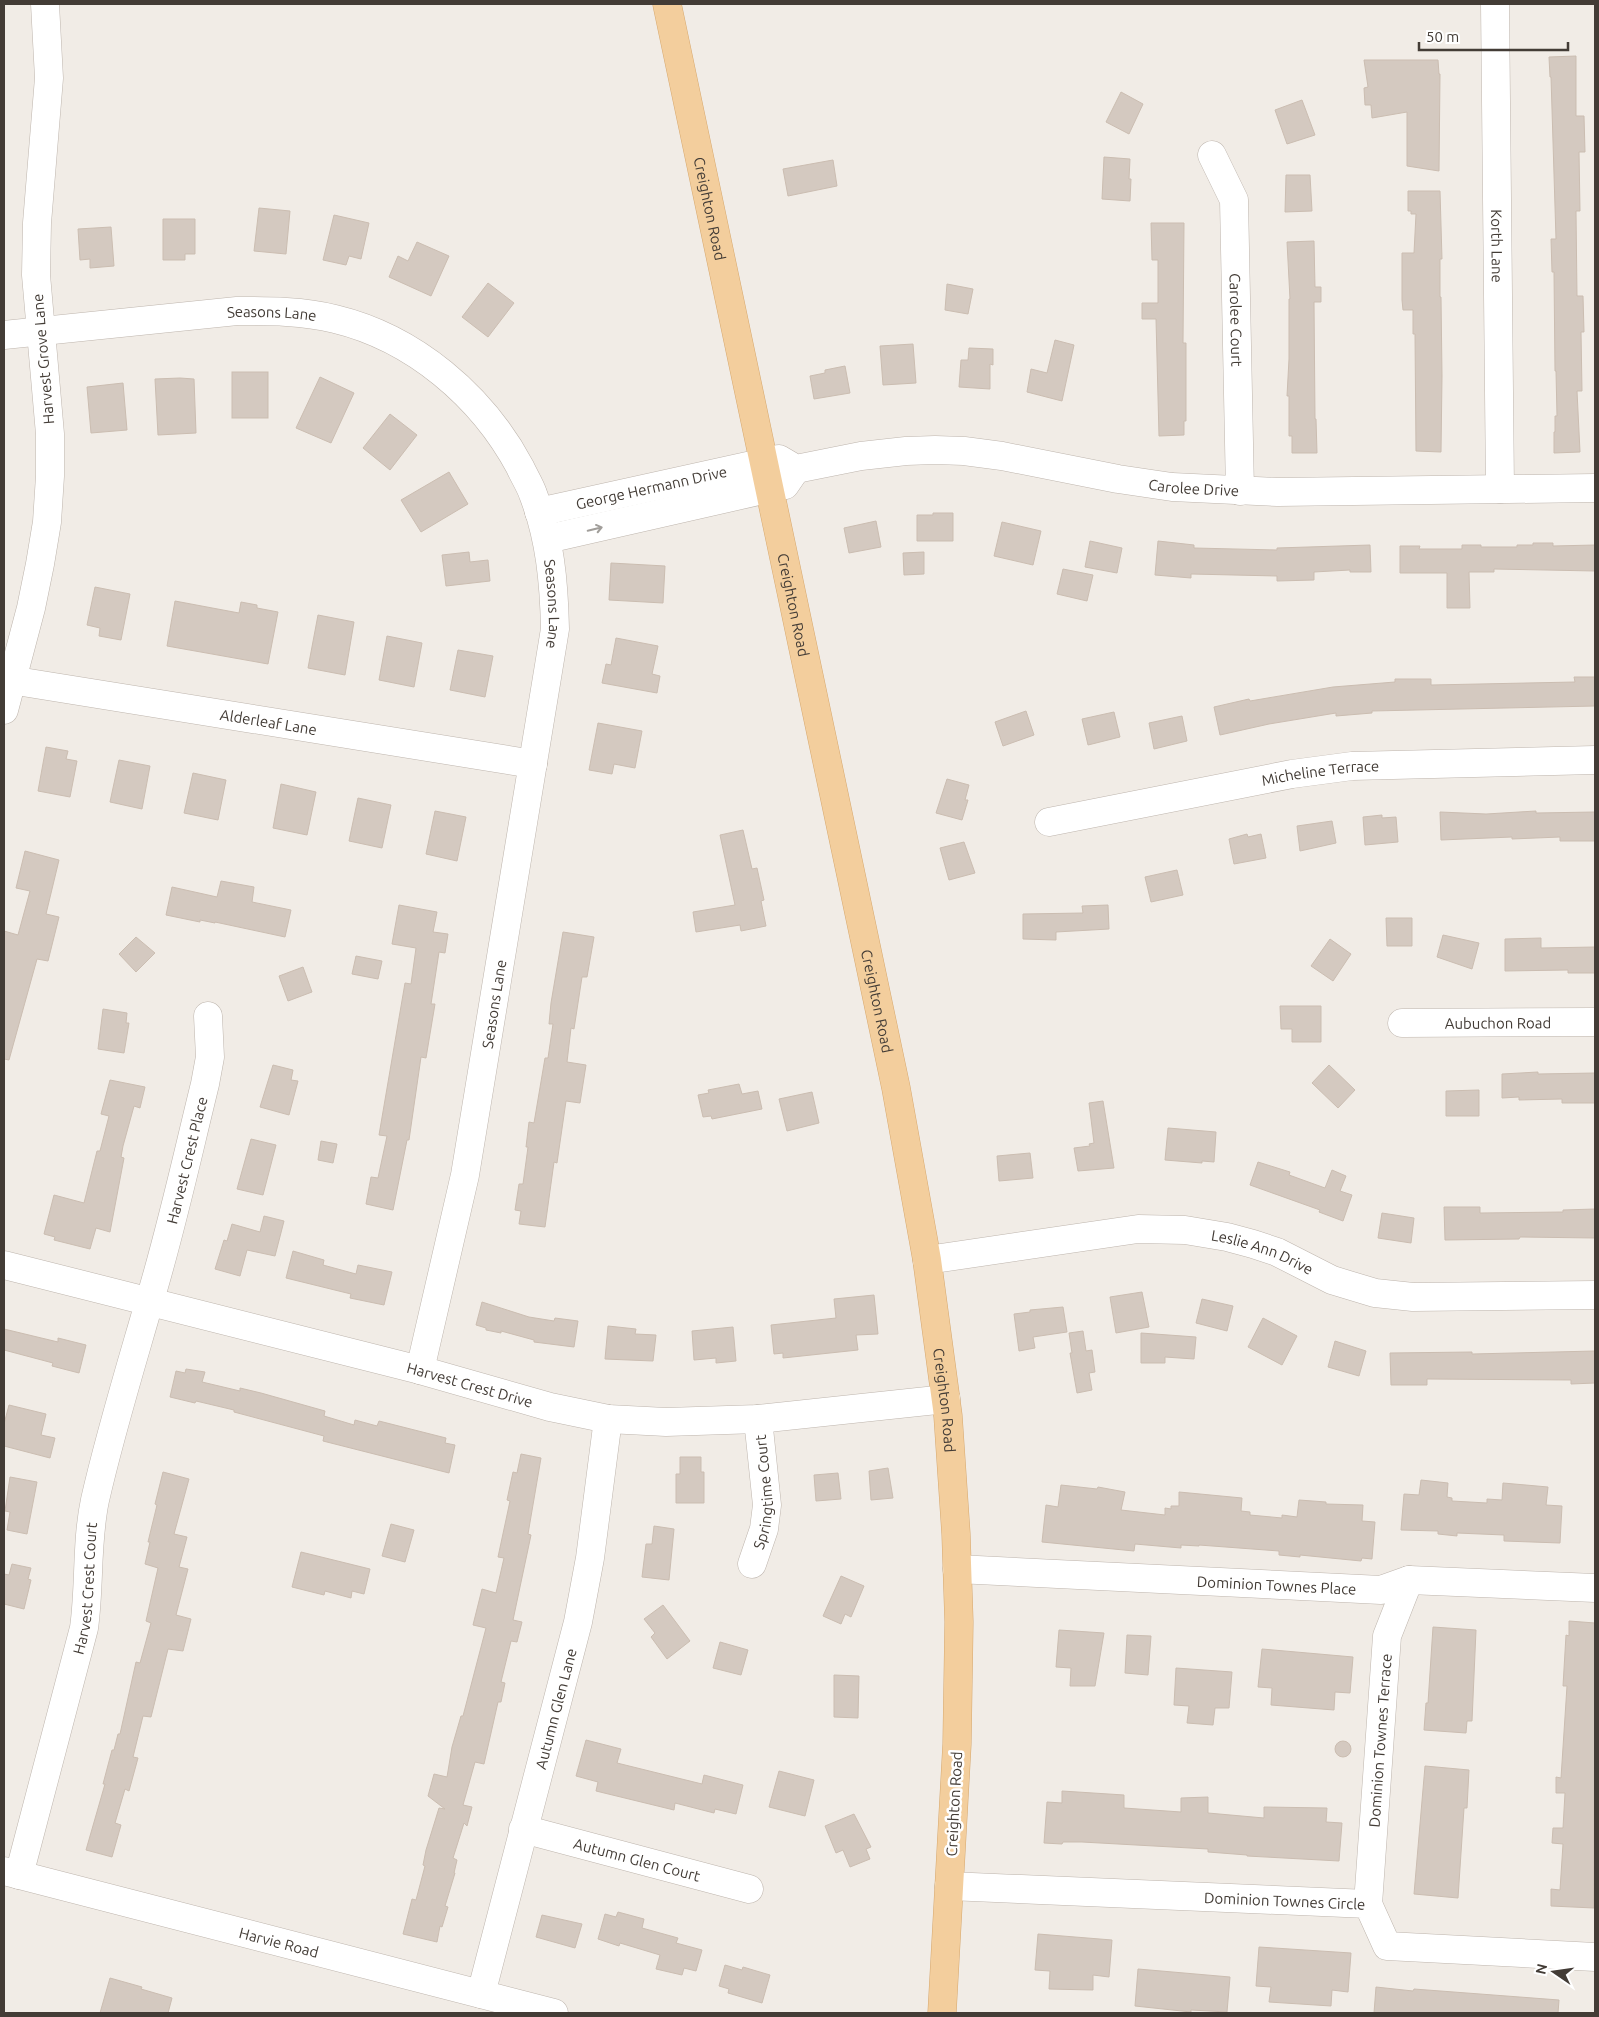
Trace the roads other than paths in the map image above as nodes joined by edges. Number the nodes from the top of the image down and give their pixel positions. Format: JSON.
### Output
{"nodes":[{"id":1,"x":46,"y":4,"type":"edge"},
{"id":2,"x":666,"y":4,"type":"edge"},
{"id":3,"x":1495,"y":4,"type":"edge"},
{"id":4,"x":1212,"y":154,"type":"dead end"},
{"id":5,"x":40,"y":331,"type":"junction"},
{"id":6,"x":4,"y":335,"type":"edge"},
{"id":7,"x":767,"y":476,"type":"junction"},
{"id":8,"x":1595,"y":488,"type":"edge"},
{"id":9,"x":1500,"y":489,"type":"junction"},
{"id":10,"x":1240,"y":490,"type":"junction"},
{"id":11,"x":539,"y":512,"type":"junction"},
{"id":12,"x":547,"y":540,"type":"junction"},
{"id":13,"x":8,"y":679,"type":"edge"},
{"id":14,"x":4,"y":710,"type":"edge"},
{"id":15,"x":1595,"y":760,"type":"edge"},
{"id":16,"x":533,"y":764,"type":"junction"},
{"id":17,"x":1049,"y":822,"type":"dead end"},
{"id":18,"x":208,"y":1016,"type":"dead end"},
{"id":19,"x":1595,"y":1022,"type":"edge"},
{"id":20,"x":1402,"y":1023,"type":"dead end"},
{"id":21,"x":927,"y":1260,"type":"junction"},
{"id":22,"x":4,"y":1265,"type":"edge"},
{"id":23,"x":1595,"y":1295,"type":"edge"},
{"id":24,"x":150,"y":1302,"type":"junction"},
{"id":25,"x":420,"y":1370,"type":"junction"},
{"id":26,"x":946,"y":1399,"type":"junction"},
{"id":27,"x":608,"y":1418,"type":"junction"},
{"id":28,"x":758,"y":1419,"type":"junction"},
{"id":29,"x":752,"y":1564,"type":"dead end"},
{"id":30,"x":957,"y":1569,"type":"junction"},
{"id":31,"x":1409,"y":1580,"type":"junction"},
{"id":32,"x":1595,"y":1588,"type":"edge"},
{"id":33,"x":523,"y":1829,"type":"junction"},
{"id":34,"x":12,"y":1873,"type":"edge"},
{"id":35,"x":949,"y":1886,"type":"junction"},
{"id":36,"x":749,"y":1889,"type":"dead end"},
{"id":37,"x":1368,"y":1904,"type":"junction"},
{"id":38,"x":1595,"y":1957,"type":"edge"},
{"id":39,"x":481,"y":1994,"type":"junction"},
{"id":40,"x":554,"y":2013,"type":"edge"},
{"id":41,"x":942,"y":2013,"type":"edge"}],
"edges":[{"from":1,"to":5,"type":"street","name":"Harvest Grove Lane"},
{"from":2,"to":7,"type":"main road","name":"Creighton Road"},
{"from":3,"to":9,"type":"street","name":"Korth Lane"},
{"from":4,"to":10,"type":"street","name":"Carolee Court"},
{"from":5,"to":6,"type":"street","name":"Seasons Lane"},
{"from":5,"to":11,"type":"street","name":"Seasons Lane"},
{"from":5,"to":13,"type":"street","name":"Harvest Grove Lane"},
{"from":7,"to":10,"type":"street","name":"Carolee Drive"},
{"from":7,"to":11,"type":"street","name":"George Hermann Drive"},
{"from":12,"to":7,"type":"street","name":"George Hermann Drive","one_way":true},
{"from":7,"to":21,"type":"main road","name":"Creighton Road"},
{"from":8,"to":9,"type":"street","name":"Carolee Drive"},
{"from":9,"to":10,"type":"street","name":"Carolee Drive"},
{"from":11,"to":12,"type":"street","name":"Seasons Lane"},
{"from":12,"to":16,"type":"street","name":"Seasons Lane"},
{"from":13,"to":14,"type":"street","name":"Harvest Grove Lane"},
{"from":13,"to":16,"type":"street","name":"Alderleaf Lane"},
{"from":15,"to":17,"type":"street","name":"Micheline Terrace"},
{"from":16,"to":25,"type":"street","name":"Seasons Lane"},
{"from":18,"to":24,"type":"street","name":"Harvest Crest Place"},
{"from":19,"to":20,"type":"street","name":"Aubuchon Road"},
{"from":21,"to":23,"type":"street","name":"Leslie Ann Drive"},
{"from":21,"to":26,"type":"main road","name":"Creighton Road"},
{"from":22,"to":24,"type":"street","name":"Harvest Crest Drive"},
{"from":24,"to":25,"type":"street","name":"Harvest Crest Drive"},
{"from":24,"to":34,"type":"street","name":"Harvest Crest Court"},
{"from":25,"to":27,"type":"street","name":"Harvest Crest Drive"},
{"from":26,"to":28,"type":"street","name":"Harvest Crest Drive"},
{"from":26,"to":30,"type":"main road","name":"Creighton Road"},
{"from":27,"to":28,"type":"street","name":"Harvest Crest Drive"},
{"from":27,"to":33,"type":"street","name":"Autumn Glen Lane"},
{"from":28,"to":29,"type":"street","name":"Springtime Court"},
{"from":30,"to":31,"type":"street","name":"Dominion Townes Place"},
{"from":30,"to":35,"type":"main road","name":"Creighton Road"},
{"from":31,"to":32,"type":"street","name":"Dominion Townes Place"},
{"from":31,"to":37,"type":"street","name":"Dominion Townes Terrace"},
{"from":33,"to":36,"type":"street","name":"Autumn Glen Court"},
{"from":33,"to":39,"type":"street","name":"Autumn Glen Lane"},
{"from":34,"to":39,"type":"street","name":"Harvie Road"},
{"from":35,"to":37,"type":"street","name":"Dominion Townes Circle"},
{"from":35,"to":41,"type":"main road","name":"Creighton Road"},
{"from":37,"to":38,"type":"street","name":"Dominion Townes Circle"},
{"from":39,"to":40,"type":"street","name":"Harvie Road"}]}
